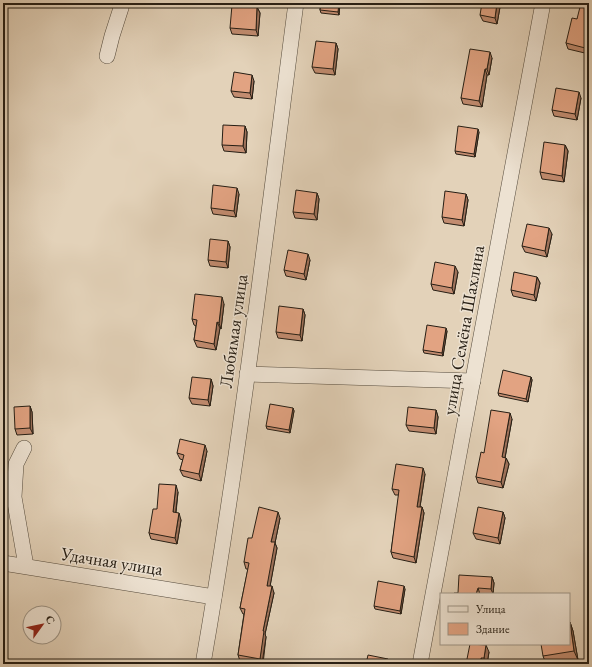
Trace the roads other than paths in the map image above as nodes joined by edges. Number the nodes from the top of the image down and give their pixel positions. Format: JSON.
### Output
{"nodes":[{"id":1,"x":122,"y":3,"type":"edge"},
{"id":2,"x":296,"y":3,"type":"edge"},
{"id":3,"x":543,"y":3,"type":"edge"},
{"id":4,"x":107,"y":56,"type":"dead end"},
{"id":5,"x":247,"y":374,"type":"junction"},
{"id":6,"x":473,"y":381,"type":"junction"},
{"id":7,"x":24,"y":448,"type":"dead end"},
{"id":8,"x":3,"y":563,"type":"edge"},
{"id":9,"x":26,"y":566,"type":"junction"},
{"id":10,"x":214,"y":597,"type":"junction"},
{"id":11,"x":202,"y":664,"type":"edge"},
{"id":12,"x":420,"y":664,"type":"edge"}],
"edges":[{"from":1,"to":4,"type":"street"},
{"from":2,"to":5,"type":"street","name":"Любимая улица"},
{"from":3,"to":6,"type":"street","name":"улица Семёна Шахлина"},
{"from":5,"to":6,"type":"street"},
{"from":5,"to":10,"type":"street","name":"Любимая улица"},
{"from":6,"to":12,"type":"street","name":"улица Семёна Шахлина"},
{"from":7,"to":9,"type":"street"},
{"from":8,"to":9,"type":"street","name":"Удачная улица"},
{"from":9,"to":10,"type":"street","name":"Удачная улица"},
{"from":10,"to":11,"type":"street","name":"Любимая улица"}]}
